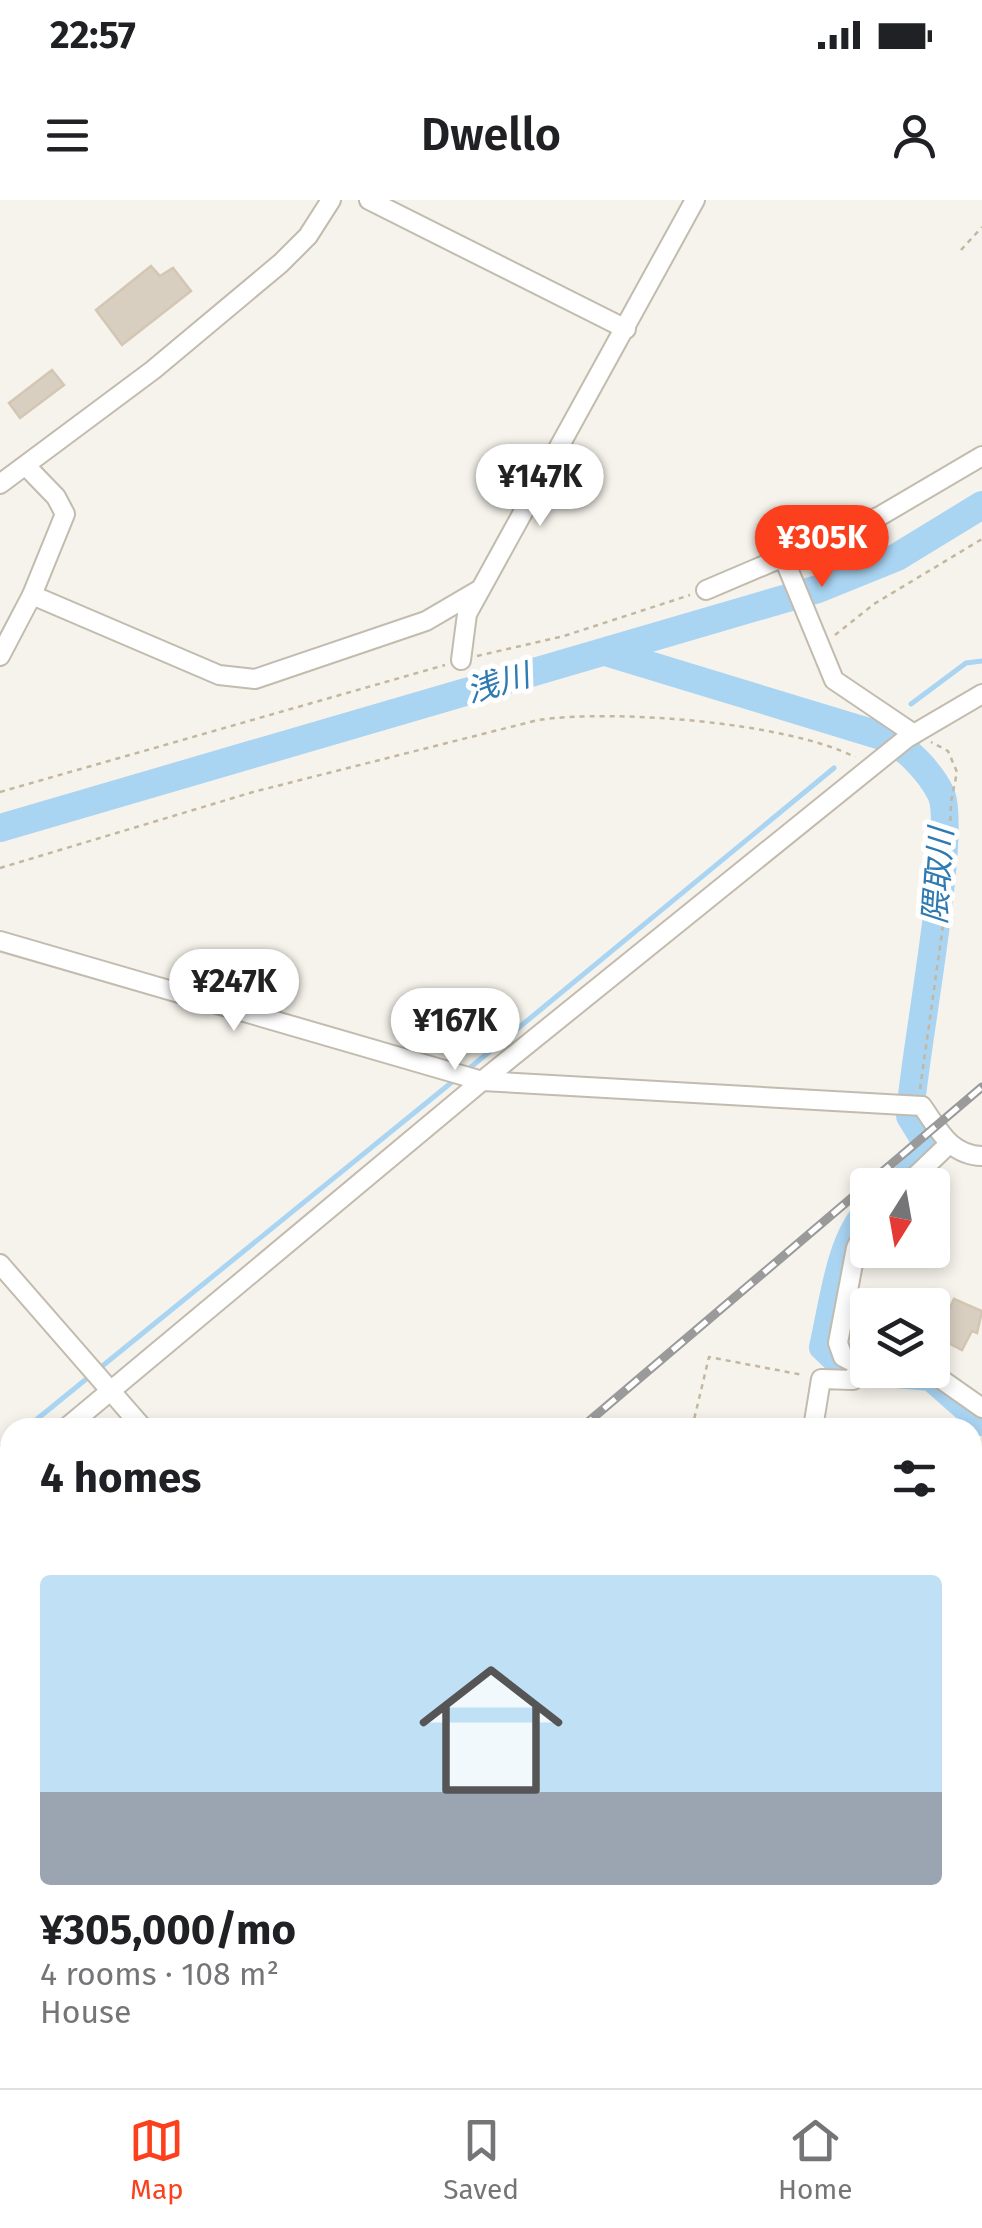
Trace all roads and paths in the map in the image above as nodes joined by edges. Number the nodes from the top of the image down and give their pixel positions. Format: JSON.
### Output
{"nodes":[{"id":1,"x":331,"y":200,"type":"edge"},
{"id":2,"x":369,"y":200,"type":"edge"},
{"id":3,"x":694,"y":200,"type":"edge"},
{"id":4,"x":982,"y":227,"type":"edge"},
{"id":5,"x":961,"y":250,"type":"dead end"},
{"id":6,"x":626,"y":329,"type":"junction"},
{"id":7,"x":982,"y":456,"type":"edge"},
{"id":8,"x":27,"y":467,"type":"junction"},
{"id":9,"x":0,"y":484,"type":"edge"},
{"id":10,"x":982,"y":539,"type":"edge"},
{"id":11,"x":783,"y":558,"type":"junction"},
{"id":12,"x":480,"y":590,"type":"junction"},
{"id":13,"x":706,"y":590,"type":"joint"},
{"id":14,"x":32,"y":595,"type":"junction"},
{"id":15,"x":819,"y":641,"type":"junction"},
{"id":16,"x":0,"y":656,"type":"edge"},
{"id":17,"x":461,"y":660,"type":"junction"},
{"id":18,"x":982,"y":694,"type":"edge"},
{"id":19,"x":910,"y":736,"type":"junction"},
{"id":20,"x":876,"y":765,"type":"junction"},
{"id":21,"x":0,"y":792,"type":"edge"},
{"id":22,"x":0,"y":868,"type":"edge"},
{"id":23,"x":0,"y":941,"type":"edge"},
{"id":24,"x":482,"y":1081,"type":"junction"},
{"id":25,"x":915,"y":1106,"type":"junction"},
{"id":26,"x":949,"y":1144,"type":"junction"},
{"id":27,"x":982,"y":1156,"type":"edge"},
{"id":28,"x":924,"y":1168,"type":"edge"},
{"id":29,"x":0,"y":1264,"type":"edge"},
{"id":30,"x":852,"y":1268,"type":"edge"},
{"id":31,"x":850,"y":1362,"type":"edge"},
{"id":32,"x":821,"y":1379,"type":"junction"},
{"id":33,"x":850,"y":1380,"type":"edge"},
{"id":34,"x":950,"y":1385,"type":"edge"},
{"id":35,"x":112,"y":1390,"type":"junction"},
{"id":36,"x":982,"y":1408,"type":"edge"},
{"id":37,"x":78,"y":1418,"type":"edge"},
{"id":38,"x":135,"y":1418,"type":"edge"},
{"id":39,"x":694,"y":1418,"type":"edge"},
{"id":40,"x":815,"y":1418,"type":"edge"}],
"edges":[{"from":1,"to":8,"type":"street"},
{"from":2,"to":6,"type":"street"},
{"from":3,"to":6,"type":"street"},
{"from":4,"to":5,"type":"path"},
{"from":6,"to":12,"type":"street"},
{"from":7,"to":11,"type":"street"},
{"from":8,"to":9,"type":"street"},
{"from":8,"to":14,"type":"street"},
{"from":10,"to":15,"type":"path"},
{"from":11,"to":13,"type":"street"},
{"from":11,"to":15,"type":"street"},
{"from":12,"to":14,"type":"street"},
{"from":12,"to":17,"type":"street"},
{"from":13,"to":17,"type":"path"},
{"from":14,"to":16,"type":"street"},
{"from":15,"to":19,"type":"street"},
{"from":17,"to":21,"type":"path"},
{"from":18,"to":19,"type":"street"},
{"from":19,"to":20,"type":"street"},
{"from":19,"to":25,"type":"path"},
{"from":20,"to":22,"type":"path"},
{"from":20,"to":24,"type":"street"},
{"from":23,"to":24,"type":"street"},
{"from":24,"to":25,"type":"street"},
{"from":24,"to":35,"type":"street"},
{"from":25,"to":26,"type":"street"},
{"from":26,"to":27,"type":"street"},
{"from":26,"to":28,"type":"street"},
{"from":29,"to":35,"type":"street"},
{"from":30,"to":31,"type":"street"},
{"from":32,"to":33,"type":"street"},
{"from":32,"to":39,"type":"path"},
{"from":32,"to":40,"type":"street"},
{"from":34,"to":36,"type":"street"},
{"from":35,"to":37,"type":"street"},
{"from":35,"to":38,"type":"street"}]}
